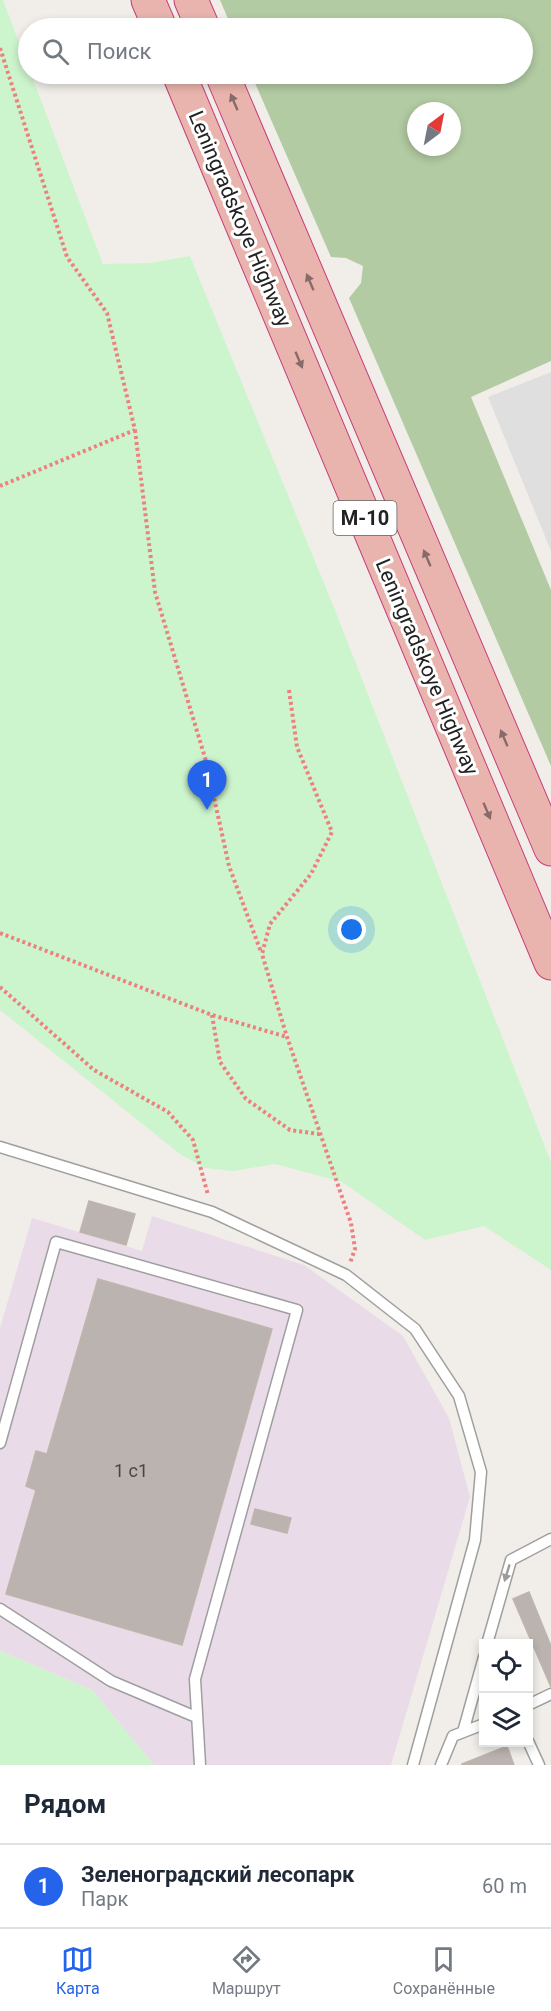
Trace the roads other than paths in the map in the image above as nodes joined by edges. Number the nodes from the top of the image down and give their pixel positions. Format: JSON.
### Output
{"nodes":[{"id":1,"x":148,"y":0,"type":"edge"},
{"id":2,"x":191,"y":0,"type":"edge"},
{"id":3,"x":156,"y":18,"type":"edge"},
{"id":4,"x":199,"y":18,"type":"edge"},
{"id":5,"x":183,"y":84,"type":"edge"},
{"id":6,"x":226,"y":84,"type":"edge"},
{"id":7,"x":551,"y":849,"type":"edge"},
{"id":8,"x":551,"y":963,"type":"edge"},
{"id":9,"x":0,"y":1148,"type":"edge"},
{"id":10,"x":0,"y":1443,"type":"edge"},
{"id":11,"x":551,"y":1539,"type":"edge"},
{"id":12,"x":0,"y":1609,"type":"edge"},
{"id":13,"x":488,"y":1639,"type":"edge"},
{"id":14,"x":479,"y":1672,"type":"edge"},
{"id":15,"x":551,"y":1694,"type":"edge"},
{"id":16,"x":533,"y":1703,"type":"edge"},
{"id":17,"x":196,"y":1717,"type":"junction"},
{"id":18,"x":479,"y":1726,"type":"edge"},
{"id":19,"x":463,"y":1732,"type":"junction"},
{"id":20,"x":531,"y":1747,"type":"edge"},
{"id":21,"x":200,"y":1765,"type":"edge"},
{"id":22,"x":413,"y":1765,"type":"edge"},
{"id":23,"x":441,"y":1765,"type":"edge"},
{"id":24,"x":539,"y":1765,"type":"edge"}],
"edges":[{"from":1,"to":3,"type":"highway"},
{"from":2,"to":4,"type":"highway"},
{"from":5,"to":8,"type":"highway","name":"Leningradskoye Highway","number":"М-10","one_way":true},
{"from":7,"to":6,"type":"highway","name":"Leningradskoye Highway","number":"М-10","one_way":true},
{"from":9,"to":22,"type":"lane"},
{"from":10,"to":17,"type":"lane"},
{"from":11,"to":13,"type":"lane","one_way":true},
{"from":12,"to":17,"type":"lane"},
{"from":14,"to":19,"type":"lane"},
{"from":15,"to":16,"type":"lane"},
{"from":17,"to":21,"type":"lane"},
{"from":18,"to":19,"type":"lane"},
{"from":19,"to":23,"type":"lane"},
{"from":20,"to":24,"type":"lane"}]}
